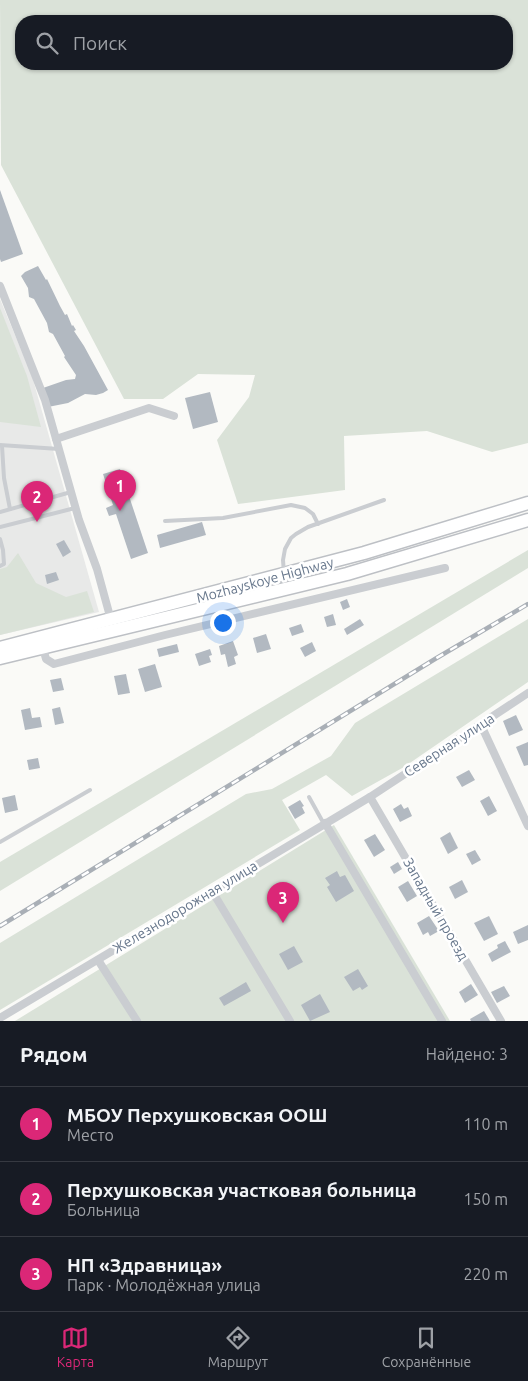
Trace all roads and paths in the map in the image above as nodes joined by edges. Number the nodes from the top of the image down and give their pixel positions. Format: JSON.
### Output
{"nodes":[{"id":1,"x":0,"y":286,"type":"edge"},
{"id":2,"x":174,"y":416,"type":"dead end"},
{"id":3,"x":56,"y":439,"type":"junction"},
{"id":4,"x":1,"y":445,"type":"edge"},
{"id":5,"x":59,"y":449,"type":"junction"},
{"id":6,"x":72,"y":492,"type":"junction"},
{"id":7,"x":384,"y":500,"type":"dead end"},
{"id":8,"x":528,"y":503,"type":"edge"},
{"id":9,"x":76,"y":508,"type":"junction"},
{"id":10,"x":10,"y":509,"type":"junction"},
{"id":11,"x":0,"y":512,"type":"edge"},
{"id":12,"x":528,"y":520,"type":"edge"},
{"id":13,"x":165,"y":521,"type":"dead end"},
{"id":14,"x":318,"y":524,"type":"junction"},
{"id":15,"x":0,"y":527,"type":"edge"},
{"id":16,"x":0,"y":539,"type":"edge"},
{"id":17,"x":0,"y":566,"type":"edge"},
{"id":18,"x":445,"y":568,"type":"dead end"},
{"id":19,"x":284,"y":575,"type":"junction"},
{"id":20,"x":111,"y":620,"type":"junction"},
{"id":21,"x":0,"y":648,"type":"edge"},
{"id":22,"x":43,"y":648,"type":"junction"},
{"id":23,"x":0,"y":658,"type":"edge"},
{"id":24,"x":528,"y":692,"type":"edge"},
{"id":25,"x":481,"y":725,"type":"junction"},
{"id":26,"x":90,"y":790,"type":"dead end"},
{"id":27,"x":308,"y":797,"type":"dead end"},
{"id":28,"x":370,"y":797,"type":"junction"},
{"id":29,"x":324,"y":824,"type":"junction"},
{"id":30,"x":528,"y":826,"type":"edge"},
{"id":31,"x":0,"y":842,"type":"edge"},
{"id":32,"x":212,"y":891,"type":"junction"},
{"id":33,"x":98,"y":960,"type":"junction"},
{"id":34,"x":0,"y":1018,"type":"edge"},
{"id":35,"x":136,"y":1021,"type":"edge"},
{"id":36,"x":290,"y":1021,"type":"edge"},
{"id":37,"x":442,"y":1021,"type":"edge"},
{"id":38,"x":501,"y":1021,"type":"edge"}],
"edges":[{"from":1,"to":3,"type":"street"},
{"from":2,"to":3,"type":"street"},
{"from":3,"to":5,"type":"street"},
{"from":4,"to":5,"type":"lane"},
{"from":4,"to":10,"type":"lane"},
{"from":5,"to":6,"type":"street"},
{"from":6,"to":9,"type":"street"},
{"from":6,"to":10,"type":"lane"},
{"from":7,"to":14,"type":"lane"},
{"from":8,"to":19,"type":"main road","name":"Mozhayskoye Highway"},
{"from":9,"to":15,"type":"lane"},
{"from":9,"to":20,"type":"street"},
{"from":10,"to":11,"type":"lane"},
{"from":12,"to":22,"type":"main road","name":"Mozhayskoye Highway"},
{"from":13,"to":14,"type":"lane"},
{"from":14,"to":19,"type":"lane"},
{"from":16,"to":17,"type":"lane"},
{"from":18,"to":22,"type":"street"},
{"from":19,"to":20,"type":"main road","name":"Mozhayskoye Highway"},
{"from":20,"to":21,"type":"main road","name":"Mozhayskoye Highway"},
{"from":22,"to":23,"type":"main road","name":"Mozhayskoye Highway"},
{"from":24,"to":25,"type":"street","name":"Северная улица"},
{"from":25,"to":28,"type":"street","name":"Северная улица"},
{"from":25,"to":30,"type":"street"},
{"from":26,"to":31,"type":"lane"},
{"from":27,"to":29,"type":"lane"},
{"from":28,"to":29,"type":"street","name":"Железнодорожная улица"},
{"from":28,"to":38,"type":"street","name":"Западный проезд"},
{"from":29,"to":32,"type":"street","name":"Железнодорожная улица"},
{"from":29,"to":37,"type":"street"},
{"from":32,"to":33,"type":"street","name":"Железнодорожная улица"},
{"from":32,"to":36,"type":"street"},
{"from":33,"to":34,"type":"street","name":"Железнодорожная улица"},
{"from":33,"to":35,"type":"street"}]}
